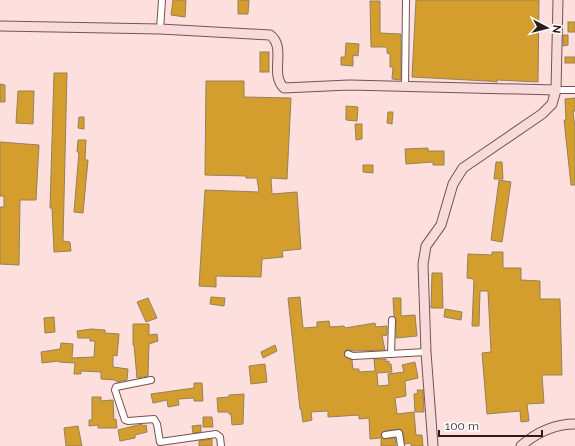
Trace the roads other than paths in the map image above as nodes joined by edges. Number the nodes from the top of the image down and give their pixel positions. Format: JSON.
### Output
{"nodes":[{"id":1,"x":162,"y":0,"type":"edge"},
{"id":2,"x":406,"y":0,"type":"edge"},
{"id":3,"x":558,"y":0,"type":"edge"},
{"id":4,"x":0,"y":26,"type":"edge"},
{"id":5,"x":160,"y":29,"type":"junction"},
{"id":6,"x":405,"y":86,"type":"junction"},
{"id":7,"x":556,"y":90,"type":"junction"},
{"id":8,"x":575,"y":90,"type":"edge"},
{"id":9,"x":392,"y":320,"type":"dead end"},
{"id":10,"x":426,"y":352,"type":"junction"},
{"id":11,"x":348,"y":354,"type":"dead end"},
{"id":12,"x":391,"y":354,"type":"junction"},
{"id":13,"x":151,"y":380,"type":"dead end"},
{"id":14,"x":575,"y":424,"type":"edge"},
{"id":15,"x":385,"y":435,"type":"dead end"},
{"id":16,"x":160,"y":444,"type":"edge"},
{"id":17,"x":221,"y":446,"type":"edge"},
{"id":18,"x":401,"y":446,"type":"edge"},
{"id":19,"x":433,"y":446,"type":"edge"},
{"id":20,"x":521,"y":446,"type":"edge"}],
"edges":[{"from":1,"to":5,"type":"street"},
{"from":2,"to":6,"type":"street"},
{"from":3,"to":7,"type":"street"},
{"from":4,"to":5,"type":"street"},
{"from":5,"to":6,"type":"street"},
{"from":6,"to":7,"type":"street"},
{"from":7,"to":8,"type":"street"},
{"from":7,"to":10,"type":"street"},
{"from":9,"to":12,"type":"street"},
{"from":10,"to":12,"type":"street"},
{"from":10,"to":19,"type":"street"},
{"from":11,"to":12,"type":"street"},
{"from":13,"to":16,"type":"street"},
{"from":14,"to":20,"type":"street"},
{"from":15,"to":18,"type":"street"},
{"from":16,"to":17,"type":"street"}]}
